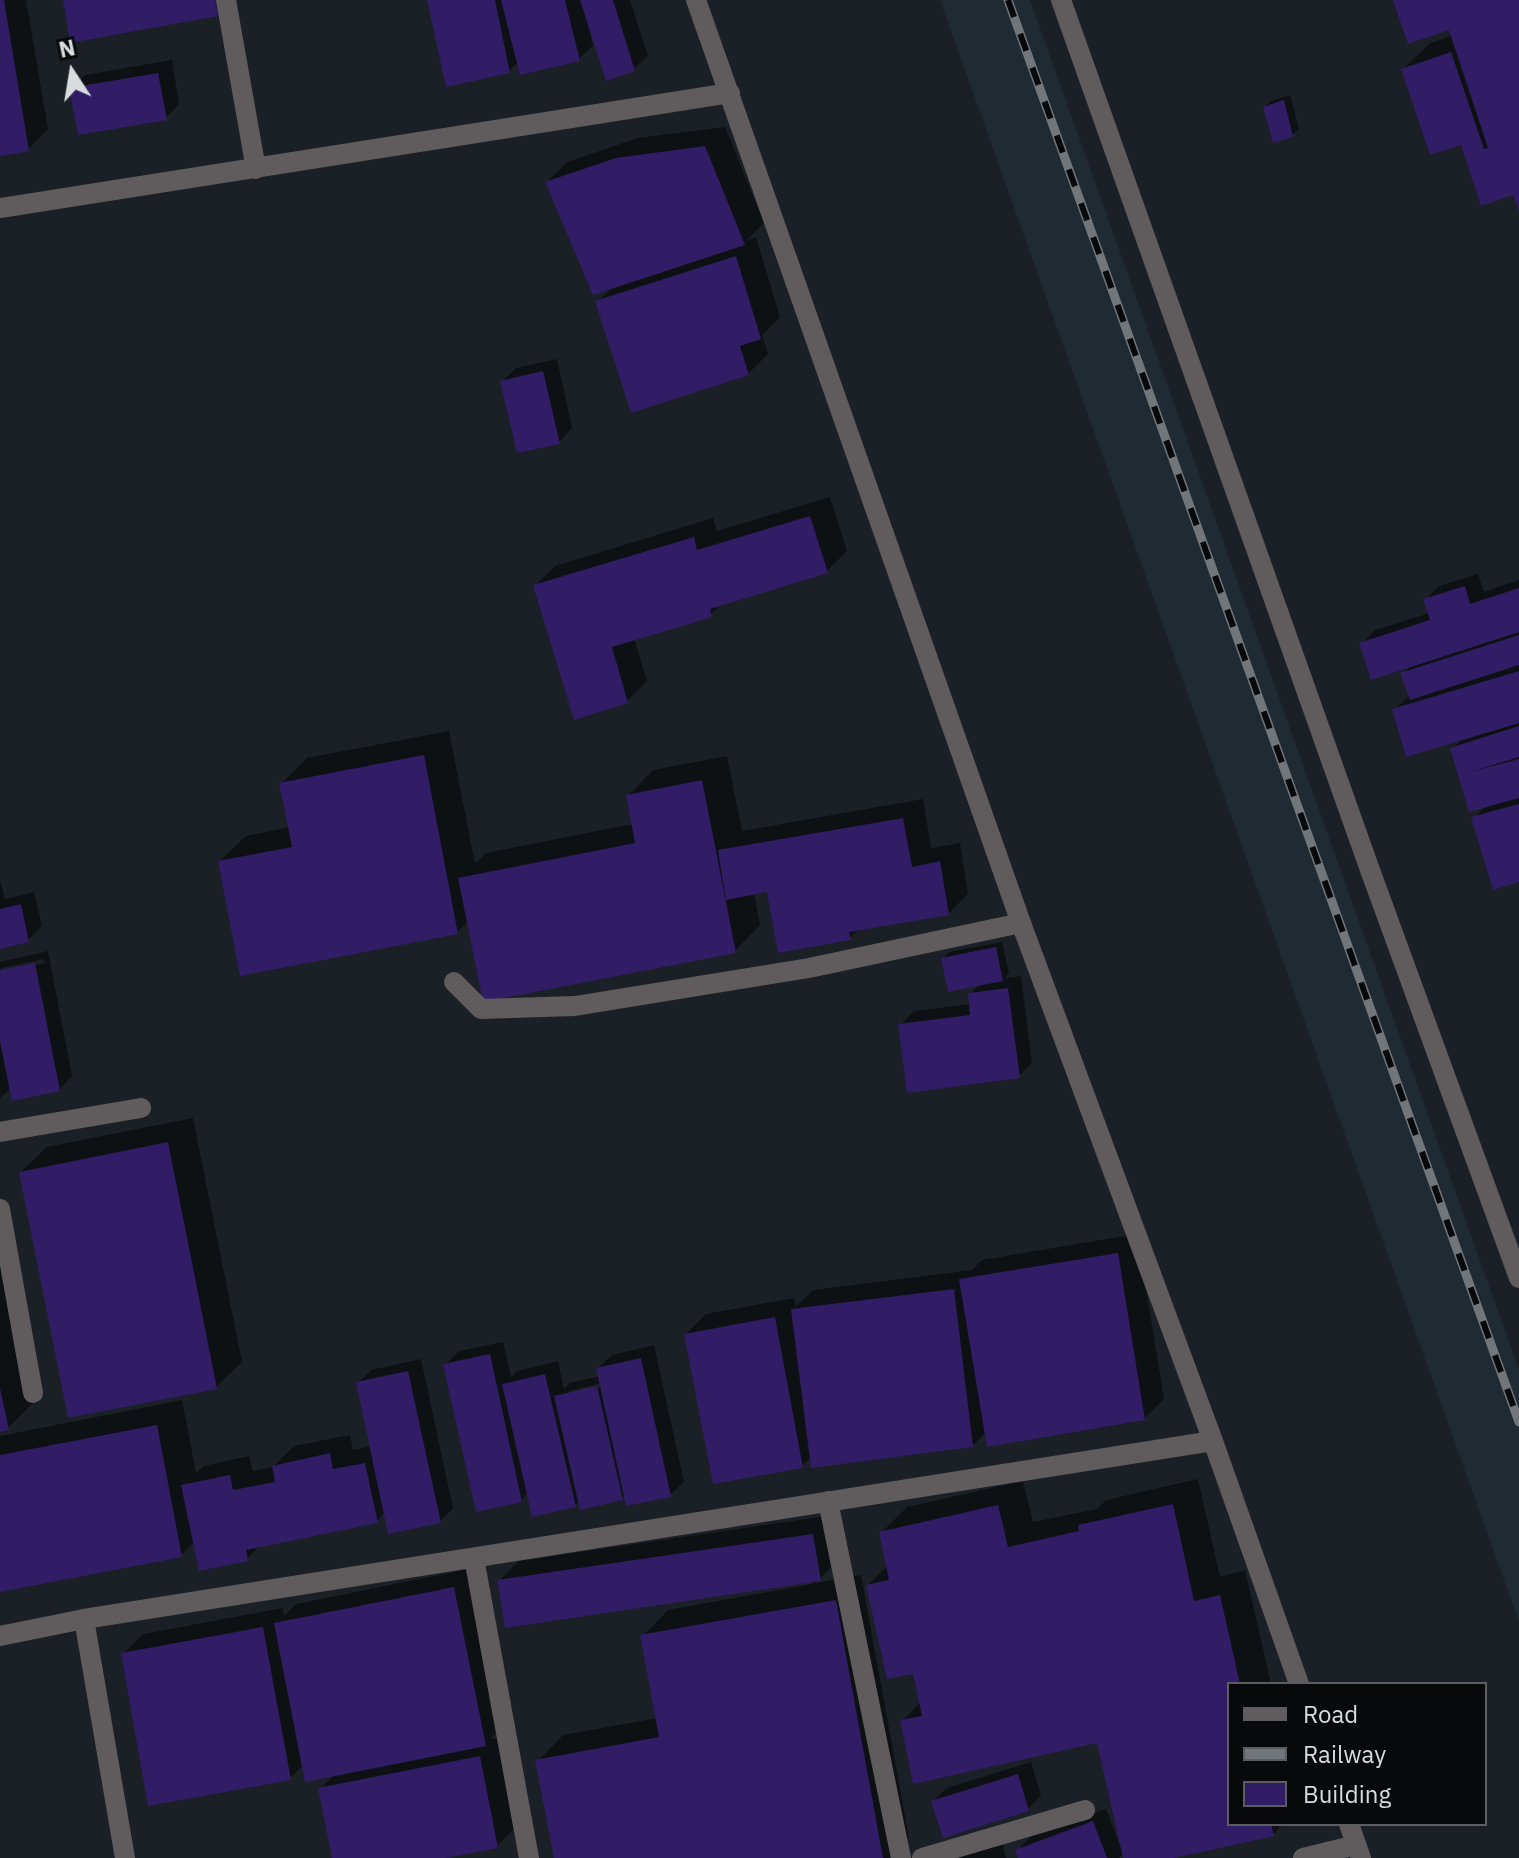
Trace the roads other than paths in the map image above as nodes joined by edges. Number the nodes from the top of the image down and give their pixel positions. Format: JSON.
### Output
{"nodes":[{"id":1,"x":226,"y":0,"type":"edge"},
{"id":2,"x":696,"y":0,"type":"edge"},
{"id":3,"x":1061,"y":0,"type":"edge"},
{"id":4,"x":730,"y":93,"type":"junction"},
{"id":5,"x":256,"y":169,"type":"junction"},
{"id":6,"x":0,"y":208,"type":"edge"},
{"id":7,"x":1021,"y":923,"type":"junction"},
{"id":8,"x":454,"y":982,"type":"dead end"},
{"id":9,"x":141,"y":1108,"type":"dead end"},
{"id":10,"x":0,"y":1132,"type":"edge"},
{"id":11,"x":0,"y":1209,"type":"edge"},
{"id":12,"x":1519,"y":1278,"type":"edge"},
{"id":13,"x":33,"y":1393,"type":"dead end"},
{"id":14,"x":1213,"y":1441,"type":"junction"},
{"id":15,"x":828,"y":1501,"type":"junction"},
{"id":16,"x":474,"y":1558,"type":"junction"},
{"id":17,"x":84,"y":1619,"type":"junction"},
{"id":18,"x":0,"y":1636,"type":"edge"},
{"id":19,"x":1298,"y":1682,"type":"edge"},
{"id":20,"x":1085,"y":1810,"type":"dead end"},
{"id":21,"x":1350,"y":1826,"type":"edge"},
{"id":22,"x":1358,"y":1851,"type":"edge"},
{"id":23,"x":125,"y":1858,"type":"edge"},
{"id":24,"x":529,"y":1858,"type":"edge"},
{"id":25,"x":901,"y":1858,"type":"edge"},
{"id":26,"x":922,"y":1858,"type":"edge"},
{"id":27,"x":1303,"y":1858,"type":"edge"}],
"edges":[{"from":1,"to":5,"type":"street"},
{"from":2,"to":4,"type":"street"},
{"from":3,"to":12,"type":"street"},
{"from":4,"to":5,"type":"street"},
{"from":4,"to":7,"type":"street"},
{"from":5,"to":6,"type":"street"},
{"from":7,"to":8,"type":"street"},
{"from":7,"to":14,"type":"street"},
{"from":9,"to":10,"type":"street"},
{"from":11,"to":13,"type":"street"},
{"from":14,"to":15,"type":"street"},
{"from":14,"to":19,"type":"street"},
{"from":15,"to":16,"type":"street"},
{"from":15,"to":25,"type":"street"},
{"from":16,"to":17,"type":"street"},
{"from":16,"to":24,"type":"street"},
{"from":17,"to":18,"type":"street"},
{"from":17,"to":23,"type":"street"},
{"from":20,"to":26,"type":"street"},
{"from":21,"to":22,"type":"street"},
{"from":22,"to":27,"type":"street"}]}
